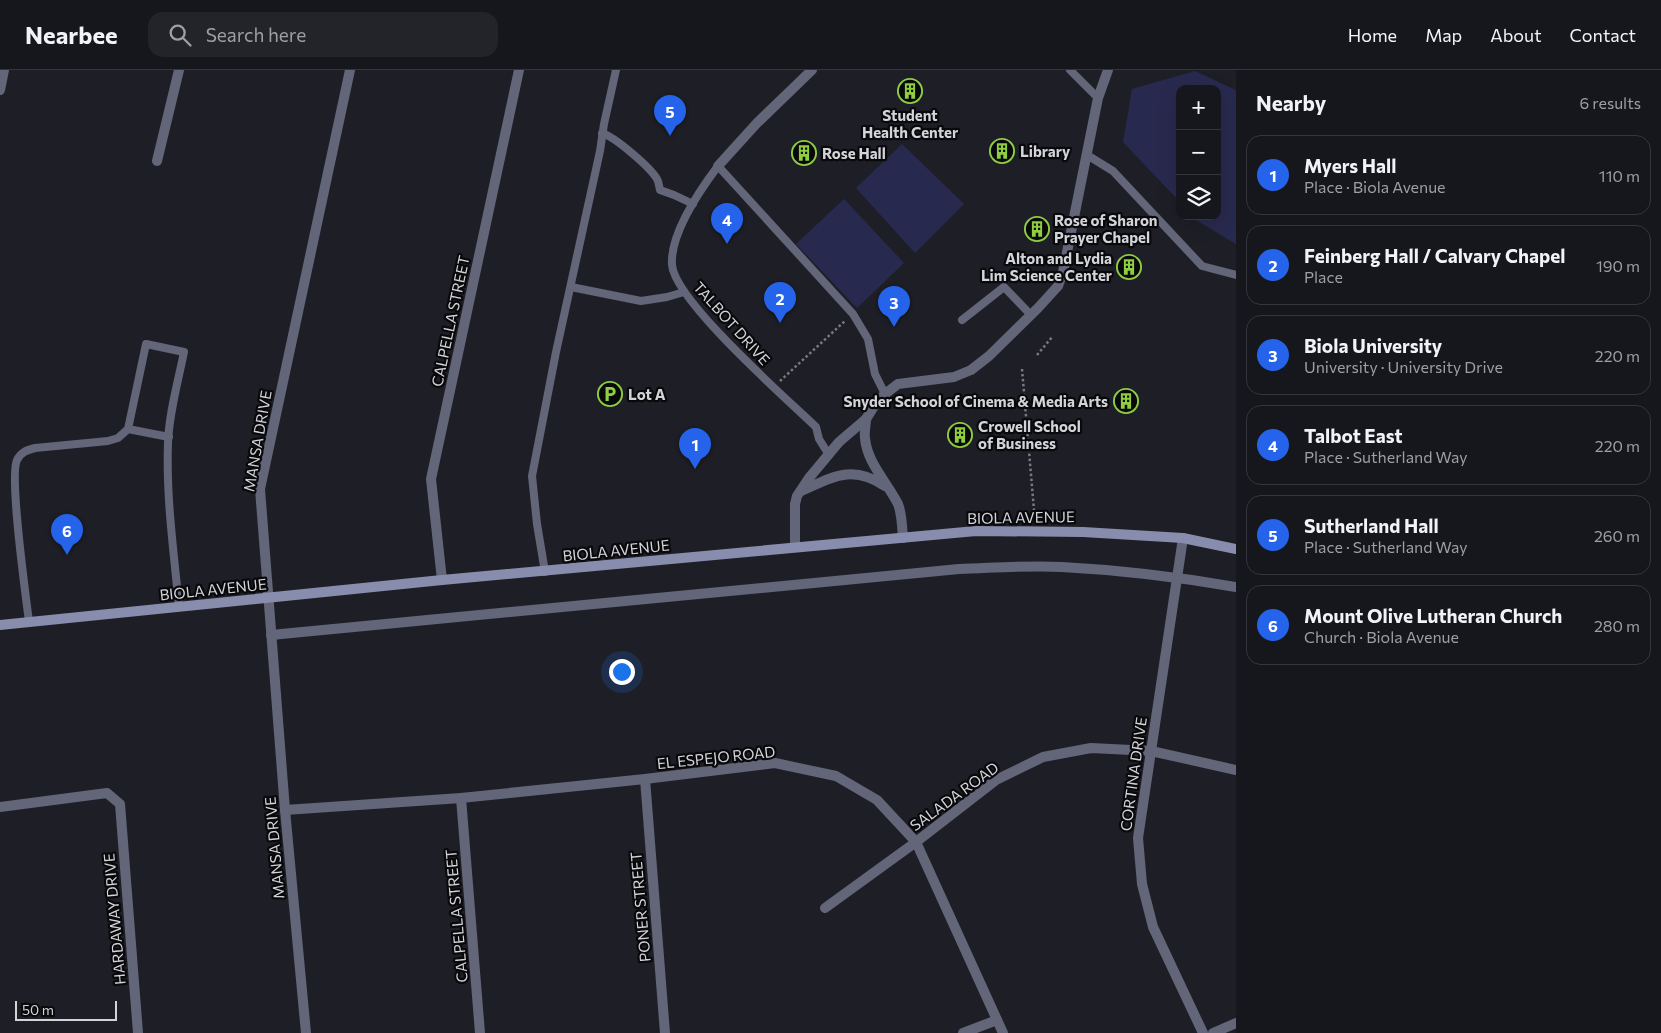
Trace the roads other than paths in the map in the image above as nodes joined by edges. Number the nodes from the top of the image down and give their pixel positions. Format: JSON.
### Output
{"nodes":[{"id":1,"x":4,"y":70,"type":"edge"},
{"id":2,"x":179,"y":70,"type":"edge"},
{"id":3,"x":350,"y":70,"type":"edge"},
{"id":4,"x":520,"y":70,"type":"edge"},
{"id":5,"x":616,"y":70,"type":"edge"},
{"id":6,"x":812,"y":70,"type":"edge"},
{"id":7,"x":1070,"y":70,"type":"edge"},
{"id":8,"x":1108,"y":70,"type":"edge"},
{"id":9,"x":0,"y":90,"type":"edge"},
{"id":10,"x":1098,"y":98,"type":"junction"},
{"id":11,"x":602,"y":133,"type":"junction"},
{"id":12,"x":1087,"y":155,"type":"junction"},
{"id":13,"x":157,"y":161,"type":"dead end"},
{"id":14,"x":718,"y":166,"type":"junction"},
{"id":15,"x":693,"y":204,"type":"junction"},
{"id":16,"x":1236,"y":275,"type":"edge"},
{"id":17,"x":571,"y":287,"type":"junction"},
{"id":18,"x":684,"y":292,"type":"junction"},
{"id":19,"x":1031,"y":315,"type":"junction"},
{"id":20,"x":962,"y":320,"type":"dead end"},
{"id":21,"x":885,"y":394,"type":"junction"},
{"id":22,"x":866,"y":419,"type":"junction"},
{"id":23,"x":128,"y":429,"type":"junction"},
{"id":24,"x":169,"y":436,"type":"junction"},
{"id":25,"x":829,"y":455,"type":"junction"},
{"id":26,"x":888,"y":488,"type":"junction"},
{"id":27,"x":800,"y":492,"type":"junction"},
{"id":28,"x":902,"y":538,"type":"junction"},
{"id":29,"x":1183,"y":538,"type":"junction"},
{"id":30,"x":795,"y":547,"type":"junction"},
{"id":31,"x":1236,"y":549,"type":"edge"},
{"id":32,"x":545,"y":572,"type":"junction"},
{"id":33,"x":1178,"y":577,"type":"junction"},
{"id":34,"x":442,"y":580,"type":"junction"},
{"id":35,"x":1236,"y":586,"type":"edge"},
{"id":36,"x":268,"y":598,"type":"junction"},
{"id":37,"x":179,"y":607,"type":"junction"},
{"id":38,"x":29,"y":622,"type":"junction"},
{"id":39,"x":0,"y":625,"type":"edge"},
{"id":40,"x":271,"y":635,"type":"junction"},
{"id":41,"x":1151,"y":752,"type":"junction"},
{"id":42,"x":1236,"y":770,"type":"edge"},
{"id":43,"x":645,"y":779,"type":"junction"},
{"id":44,"x":462,"y":798,"type":"junction"},
{"id":45,"x":0,"y":807,"type":"edge"},
{"id":46,"x":285,"y":810,"type":"junction"},
{"id":47,"x":916,"y":842,"type":"junction"},
{"id":48,"x":825,"y":908,"type":"dead end"},
{"id":49,"x":996,"y":1020,"type":"junction"},
{"id":50,"x":1236,"y":1023,"type":"edge"},
{"id":51,"x":138,"y":1033,"type":"edge"},
{"id":52,"x":306,"y":1033,"type":"edge"},
{"id":53,"x":480,"y":1033,"type":"edge"},
{"id":54,"x":665,"y":1033,"type":"edge"},
{"id":55,"x":963,"y":1033,"type":"edge"},
{"id":56,"x":1002,"y":1033,"type":"edge"},
{"id":57,"x":1203,"y":1033,"type":"edge"},
{"id":58,"x":1213,"y":1033,"type":"edge"}],
"edges":[{"from":1,"to":9,"type":"street"},
{"from":2,"to":13,"type":"street"},
{"from":3,"to":36,"type":"street","name":"MANSA DRIVE"},
{"from":4,"to":34,"type":"street","name":"CALPELLA STREET"},
{"from":5,"to":11,"type":"lane"},
{"from":6,"to":14,"type":"street"},
{"from":7,"to":10,"type":"lane"},
{"from":8,"to":10,"type":"street"},
{"from":10,"to":12,"type":"street"},
{"from":11,"to":15,"type":"lane"},
{"from":11,"to":17,"type":"lane"},
{"from":12,"to":16,"type":"lane"},
{"from":12,"to":19,"type":"street"},
{"from":14,"to":15,"type":"lane","name":"TALBOT DRIVE"},
{"from":14,"to":21,"type":"lane"},
{"from":15,"to":18,"type":"lane","name":"TALBOT DRIVE"},
{"from":17,"to":18,"type":"lane"},
{"from":17,"to":32,"type":"lane"},
{"from":18,"to":25,"type":"lane","name":"TALBOT DRIVE"},
{"from":19,"to":20,"type":"lane"},
{"from":19,"to":21,"type":"street"},
{"from":21,"to":22,"type":"street"},
{"from":22,"to":25,"type":"street"},
{"from":22,"to":26,"type":"street"},
{"from":23,"to":24,"type":"lane"},
{"from":23,"to":24,"type":"lane"},
{"from":23,"to":38,"type":"lane"},
{"from":24,"to":37,"type":"lane"},
{"from":25,"to":27,"type":"street"},
{"from":26,"to":27,"type":"street"},
{"from":26,"to":28,"type":"street"},
{"from":27,"to":30,"type":"street"},
{"from":28,"to":29,"type":"street","name":"BIOLA AVENUE"},
{"from":28,"to":30,"type":"street","name":"BIOLA AVENUE"},
{"from":29,"to":31,"type":"street","name":"BIOLA AVENUE"},
{"from":29,"to":33,"type":"street","name":"CORTINA DRIVE"},
{"from":30,"to":32,"type":"street","name":"BIOLA AVENUE"},
{"from":32,"to":34,"type":"street","name":"BIOLA AVENUE"},
{"from":33,"to":35,"type":"street"},
{"from":33,"to":40,"type":"street"},
{"from":33,"to":41,"type":"street","name":"CORTINA DRIVE"},
{"from":34,"to":36,"type":"street","name":"BIOLA AVENUE"},
{"from":36,"to":37,"type":"street","name":"BIOLA AVENUE"},
{"from":36,"to":40,"type":"street","name":"MANSA DRIVE"},
{"from":37,"to":38,"type":"street","name":"BIOLA AVENUE"},
{"from":38,"to":39,"type":"street","name":"BIOLA AVENUE"},
{"from":40,"to":46,"type":"street","name":"MANSA DRIVE"},
{"from":41,"to":42,"type":"street","name":"SALADA ROAD"},
{"from":41,"to":47,"type":"street","name":"SALADA ROAD"},
{"from":41,"to":57,"type":"street","name":"CORTINA DRIVE"},
{"from":43,"to":44,"type":"street","name":"EL ESPEJO ROAD"},
{"from":43,"to":47,"type":"street","name":"EL ESPEJO ROAD"},
{"from":43,"to":54,"type":"street","name":"PONER STREET"},
{"from":44,"to":46,"type":"street","name":"EL ESPEJO ROAD"},
{"from":44,"to":53,"type":"street","name":"CALPELLA STREET"},
{"from":45,"to":51,"type":"street","name":"HARDAWAY DRIVE"},
{"from":46,"to":52,"type":"street","name":"MANSA DRIVE"},
{"from":47,"to":48,"type":"street","name":"SALADA ROAD"},
{"from":47,"to":49,"type":"street","name":"EL ESPEJO ROAD"},
{"from":49,"to":55,"type":"street"},
{"from":49,"to":56,"type":"street","name":"EL ESPEJO ROAD"},
{"from":50,"to":58,"type":"street"}]}
